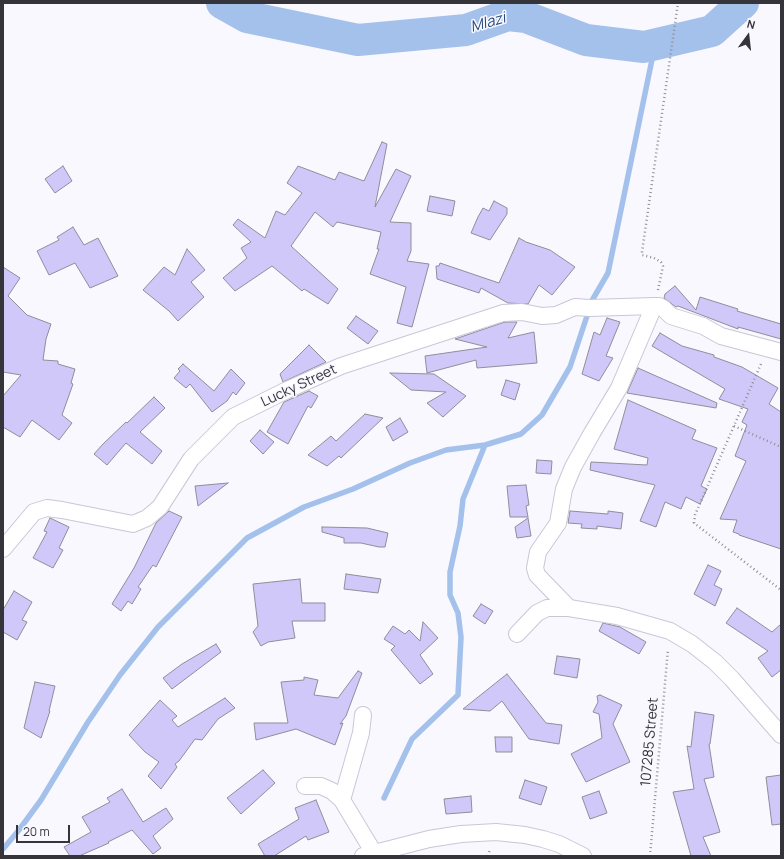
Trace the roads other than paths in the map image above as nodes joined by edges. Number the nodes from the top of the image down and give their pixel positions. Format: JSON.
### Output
{"nodes":[{"id":1,"x":654,"y":306,"type":"junction"},
{"id":2,"x":774,"y":350,"type":"edge"},
{"id":3,"x":3,"y":549,"type":"edge"},
{"id":4,"x":569,"y":608,"type":"junction"},
{"id":5,"x":518,"y":634,"type":"dead end"},
{"id":6,"x":363,"y":715,"type":"dead end"},
{"id":7,"x":781,"y":735,"type":"edge"},
{"id":8,"x":305,"y":786,"type":"dead end"},
{"id":9,"x":342,"y":800,"type":"junction"},
{"id":10,"x":368,"y":854,"type":"edge"},
{"id":11,"x":582,"y":856,"type":"edge"}],
"edges":[{"from":1,"to":2,"type":"street"},
{"from":1,"to":3,"type":"street","name":"Lucky Street"},
{"from":1,"to":4,"type":"street"},
{"from":4,"to":5,"type":"street"},
{"from":4,"to":7,"type":"street"},
{"from":6,"to":9,"type":"street"},
{"from":8,"to":9,"type":"street"},
{"from":9,"to":10,"type":"street"},
{"from":10,"to":11,"type":"street"}]}
